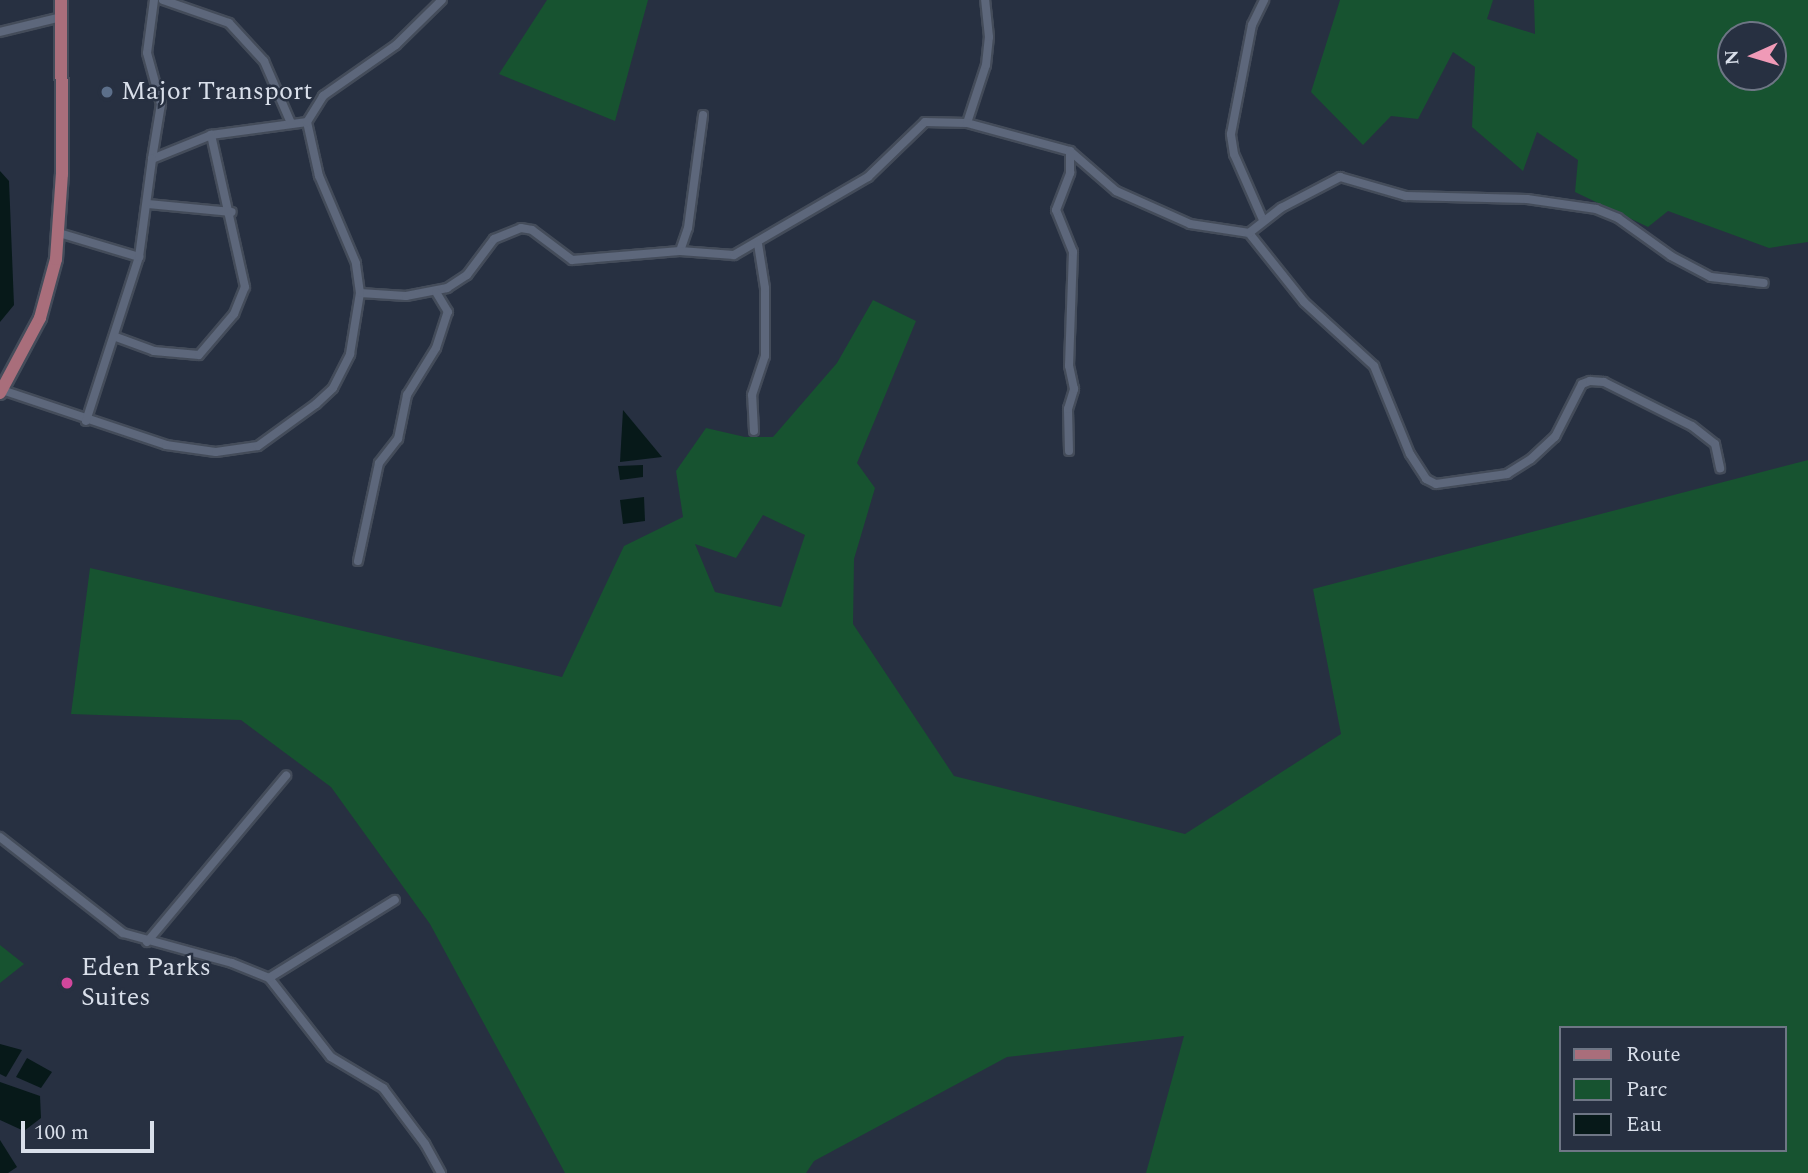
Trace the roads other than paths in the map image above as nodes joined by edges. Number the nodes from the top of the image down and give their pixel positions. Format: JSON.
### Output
{"nodes":[{"id":1,"x":61,"y":0,"type":"edge"},
{"id":2,"x":154,"y":0,"type":"edge"},
{"id":3,"x":163,"y":0,"type":"edge"},
{"id":4,"x":442,"y":0,"type":"edge"},
{"id":5,"x":985,"y":0,"type":"edge"},
{"id":6,"x":1264,"y":0,"type":"edge"},
{"id":7,"x":61,"y":17,"type":"junction"},
{"id":8,"x":0,"y":32,"type":"edge"},
{"id":9,"x":703,"y":115,"type":"dead end"},
{"id":10,"x":307,"y":122,"type":"junction"},
{"id":11,"x":291,"y":123,"type":"junction"},
{"id":12,"x":967,"y":123,"type":"junction"},
{"id":13,"x":211,"y":135,"type":"junction"},
{"id":14,"x":1070,"y":151,"type":"junction"},
{"id":15,"x":152,"y":159,"type":"junction"},
{"id":16,"x":148,"y":204,"type":"junction"},
{"id":17,"x":232,"y":212,"type":"junction"},
{"id":18,"x":1263,"y":220,"type":"junction"},
{"id":19,"x":58,"y":233,"type":"junction"},
{"id":20,"x":1249,"y":233,"type":"junction"},
{"id":21,"x":758,"y":244,"type":"junction"},
{"id":22,"x":680,"y":251,"type":"junction"},
{"id":23,"x":139,"y":257,"type":"junction"},
{"id":24,"x":1765,"y":283,"type":"dead end"},
{"id":25,"x":436,"y":292,"type":"junction"},
{"id":26,"x":360,"y":293,"type":"junction"},
{"id":27,"x":116,"y":337,"type":"junction"},
{"id":28,"x":1,"y":392,"type":"edge"},
{"id":29,"x":86,"y":421,"type":"junction"},
{"id":30,"x":754,"y":431,"type":"dead end"},
{"id":31,"x":1069,"y":452,"type":"dead end"},
{"id":32,"x":1720,"y":468,"type":"dead end"},
{"id":33,"x":358,"y":561,"type":"dead end"},
{"id":34,"x":286,"y":776,"type":"dead end"},
{"id":35,"x":0,"y":837,"type":"edge"},
{"id":36,"x":396,"y":900,"type":"dead end"},
{"id":37,"x":147,"y":943,"type":"junction"},
{"id":38,"x":269,"y":978,"type":"junction"},
{"id":39,"x":441,"y":1173,"type":"edge"}],
"edges":[{"from":1,"to":7,"type":"main road"},
{"from":2,"to":15,"type":"street"},
{"from":3,"to":11,"type":"street"},
{"from":4,"to":10,"type":"street"},
{"from":5,"to":12,"type":"street"},
{"from":6,"to":18,"type":"street"},
{"from":7,"to":8,"type":"street"},
{"from":7,"to":19,"type":"main road"},
{"from":9,"to":22,"type":"street"},
{"from":10,"to":11,"type":"street"},
{"from":10,"to":26,"type":"street"},
{"from":11,"to":13,"type":"street"},
{"from":12,"to":14,"type":"street"},
{"from":12,"to":21,"type":"street"},
{"from":13,"to":15,"type":"street"},
{"from":13,"to":17,"type":"street"},
{"from":14,"to":20,"type":"street"},
{"from":14,"to":31,"type":"street"},
{"from":15,"to":16,"type":"street"},
{"from":16,"to":17,"type":"street"},
{"from":16,"to":23,"type":"street"},
{"from":17,"to":27,"type":"street"},
{"from":18,"to":20,"type":"street"},
{"from":18,"to":24,"type":"street"},
{"from":19,"to":23,"type":"street"},
{"from":19,"to":28,"type":"main road"},
{"from":20,"to":32,"type":"street"},
{"from":21,"to":22,"type":"street"},
{"from":21,"to":30,"type":"street"},
{"from":22,"to":25,"type":"street"},
{"from":23,"to":27,"type":"street"},
{"from":25,"to":26,"type":"street"},
{"from":25,"to":33,"type":"street"},
{"from":26,"to":29,"type":"street"},
{"from":27,"to":29,"type":"street"},
{"from":28,"to":29,"type":"street"},
{"from":34,"to":37,"type":"street"},
{"from":35,"to":37,"type":"street"},
{"from":36,"to":38,"type":"street"},
{"from":37,"to":38,"type":"street"},
{"from":38,"to":39,"type":"street"}]}
